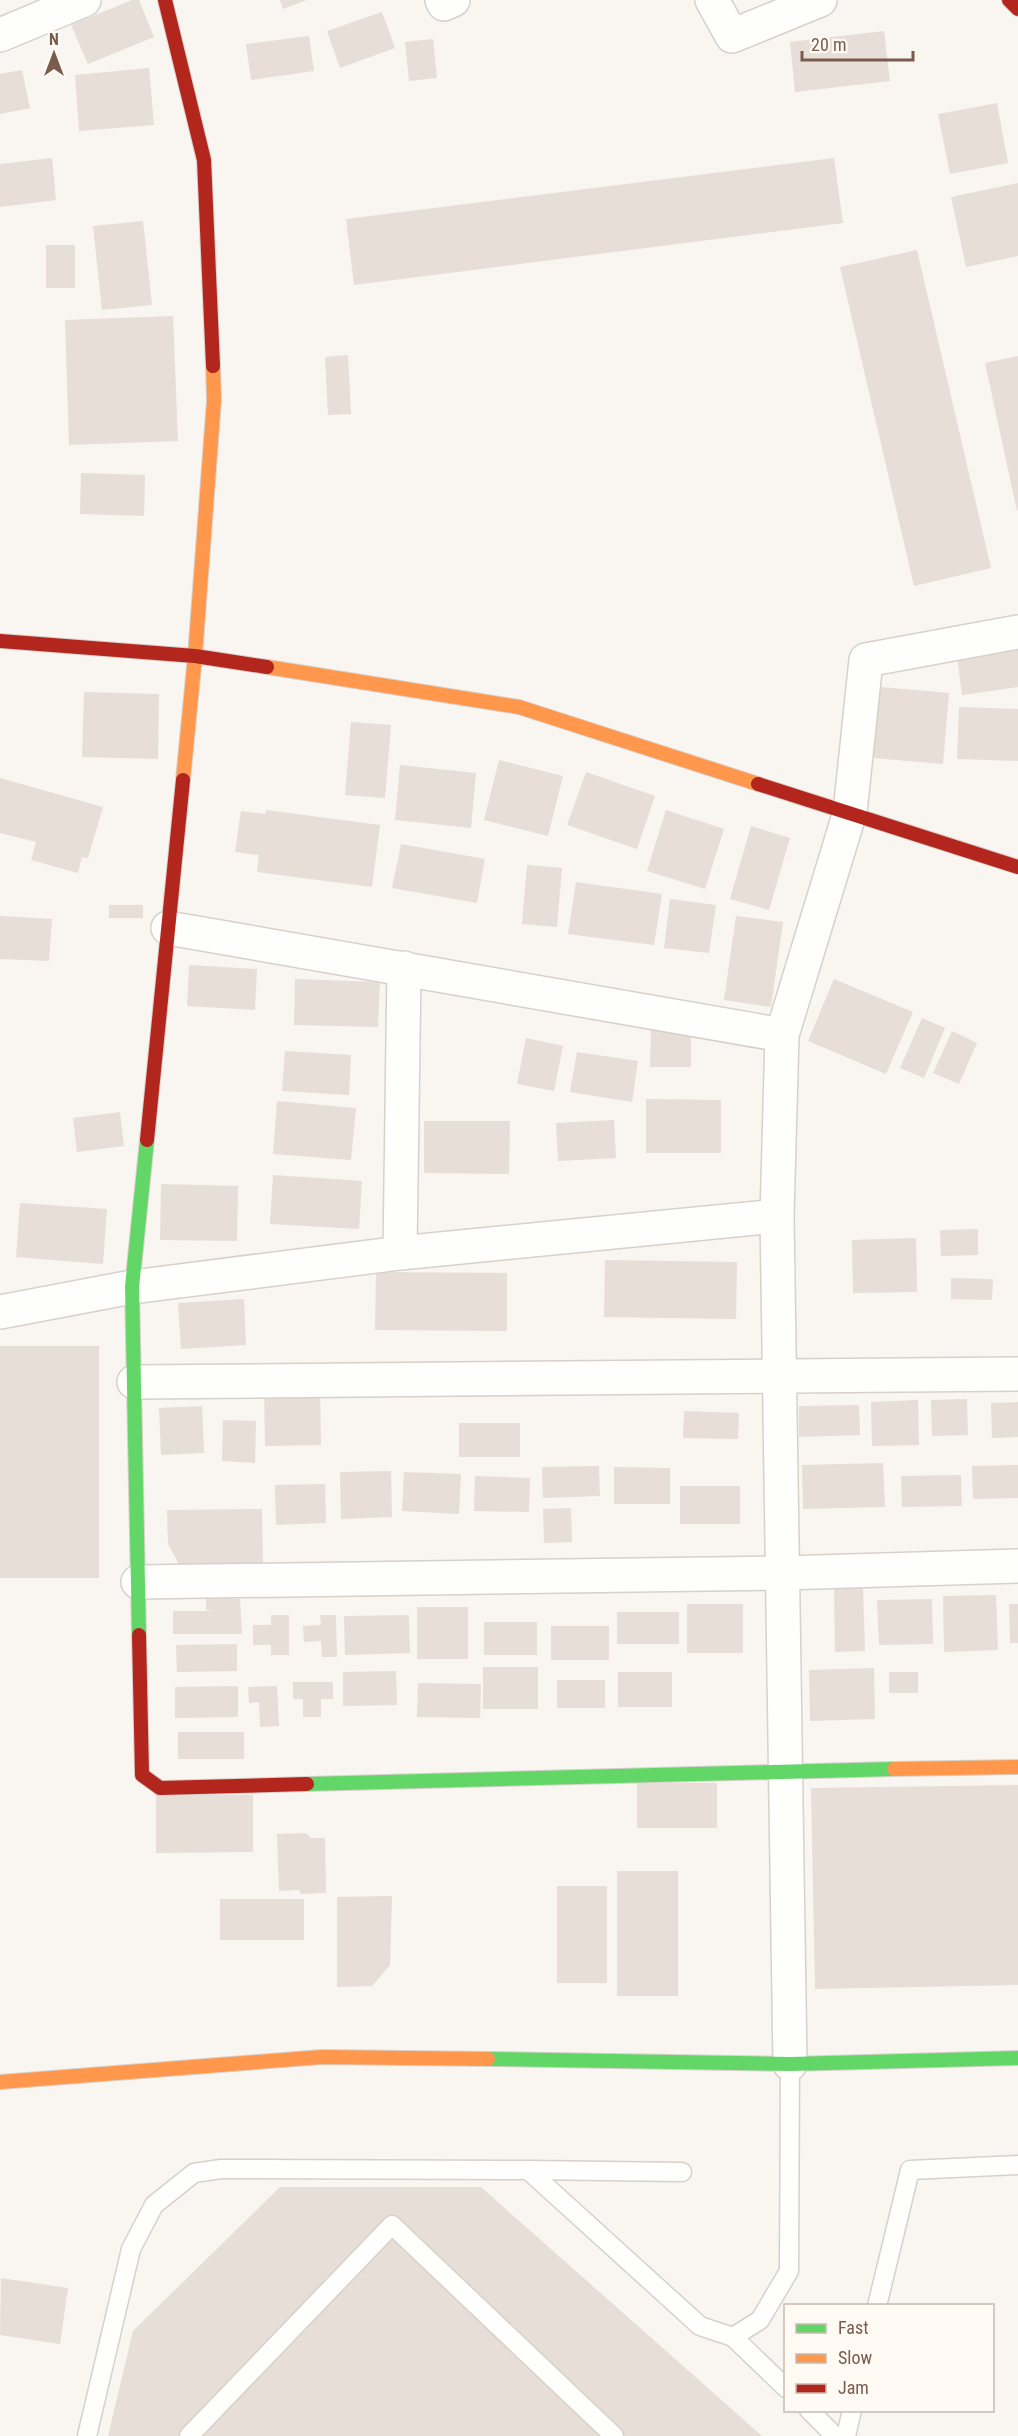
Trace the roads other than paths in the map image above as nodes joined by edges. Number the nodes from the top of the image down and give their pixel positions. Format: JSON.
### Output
{"nodes":[{"id":1,"x":84,"y":0,"type":"edge"},
{"id":2,"x":165,"y":0,"type":"edge"},
{"id":3,"x":442,"y":0,"type":"edge"},
{"id":4,"x":453,"y":0,"type":"edge"},
{"id":5,"x":712,"y":0,"type":"edge"},
{"id":6,"x":820,"y":0,"type":"edge"},
{"id":7,"x":1009,"y":0,"type":"edge"},
{"id":8,"x":1018,"y":9,"type":"edge"},
{"id":9,"x":0,"y":35,"type":"edge"},
{"id":10,"x":1018,"y":632,"type":"edge"},
{"id":11,"x":0,"y":641,"type":"edge"},
{"id":12,"x":195,"y":657,"type":"junction"},
{"id":13,"x":850,"y":812,"type":"junction"},
{"id":14,"x":1018,"y":867,"type":"edge"},
{"id":15,"x":168,"y":928,"type":"junction"},
{"id":16,"x":404,"y":968,"type":"junction"},
{"id":17,"x":782,"y":1035,"type":"junction"},
{"id":18,"x":777,"y":1216,"type":"junction"},
{"id":19,"x":400,"y":1253,"type":"junction"},
{"id":20,"x":132,"y":1287,"type":"junction"},
{"id":21,"x":0,"y":1312,"type":"edge"},
{"id":22,"x":1018,"y":1374,"type":"edge"},
{"id":23,"x":780,"y":1376,"type":"junction"},
{"id":24,"x":134,"y":1382,"type":"junction"},
{"id":25,"x":1018,"y":1566,"type":"edge"},
{"id":26,"x":782,"y":1573,"type":"junction"},
{"id":27,"x":138,"y":1582,"type":"junction"},
{"id":28,"x":1018,"y":1767,"type":"edge"},
{"id":29,"x":787,"y":1770,"type":"junction"},
{"id":30,"x":1018,"y":2058,"type":"edge"},
{"id":31,"x":790,"y":2064,"type":"junction"},
{"id":32,"x":0,"y":2082,"type":"edge"},
{"id":33,"x":1018,"y":2165,"type":"edge"},
{"id":34,"x":528,"y":2170,"type":"junction"},
{"id":35,"x":682,"y":2172,"type":"dead end"},
{"id":36,"x":877,"y":2304,"type":"edge"},
{"id":37,"x":733,"y":2337,"type":"junction"},
{"id":38,"x":784,"y":2386,"type":"edge"},
{"id":39,"x":811,"y":2412,"type":"edge"},
{"id":40,"x":852,"y":2412,"type":"edge"},
{"id":41,"x":87,"y":2436,"type":"edge"},
{"id":42,"x":189,"y":2436,"type":"edge"},
{"id":43,"x":614,"y":2436,"type":"edge"},
{"id":44,"x":835,"y":2436,"type":"edge"},
{"id":45,"x":846,"y":2436,"type":"edge"}],
"edges":[{"from":1,"to":9,"type":"street"},
{"from":2,"to":12,"type":"main road"},
{"from":3,"to":4,"type":"street"},
{"from":5,"to":6,"type":"street"},
{"from":7,"to":8,"type":"main road"},
{"from":10,"to":13,"type":"street"},
{"from":11,"to":12,"type":"main road"},
{"from":12,"to":13,"type":"main road"},
{"from":12,"to":15,"type":"main road"},
{"from":13,"to":14,"type":"main road"},
{"from":13,"to":17,"type":"street"},
{"from":15,"to":16,"type":"street"},
{"from":15,"to":20,"type":"main road"},
{"from":16,"to":17,"type":"street"},
{"from":16,"to":19,"type":"street"},
{"from":17,"to":18,"type":"street"},
{"from":18,"to":19,"type":"street"},
{"from":18,"to":23,"type":"street"},
{"from":19,"to":20,"type":"street"},
{"from":20,"to":21,"type":"street"},
{"from":20,"to":24,"type":"main road"},
{"from":22,"to":23,"type":"street"},
{"from":23,"to":24,"type":"street"},
{"from":23,"to":26,"type":"street"},
{"from":24,"to":27,"type":"main road"},
{"from":25,"to":26,"type":"street"},
{"from":26,"to":27,"type":"street"},
{"from":26,"to":29,"type":"street"},
{"from":27,"to":29,"type":"main road"},
{"from":28,"to":29,"type":"main road"},
{"from":29,"to":31,"type":"street"},
{"from":30,"to":31,"type":"main road"},
{"from":31,"to":32,"type":"main road"},
{"from":31,"to":37,"type":"lane"},
{"from":33,"to":36,"type":"lane"},
{"from":34,"to":35,"type":"lane"},
{"from":34,"to":37,"type":"lane"},
{"from":34,"to":41,"type":"lane"},
{"from":37,"to":38,"type":"lane"},
{"from":39,"to":44,"type":"lane"},
{"from":40,"to":45,"type":"lane"},
{"from":42,"to":43,"type":"lane"}]}
